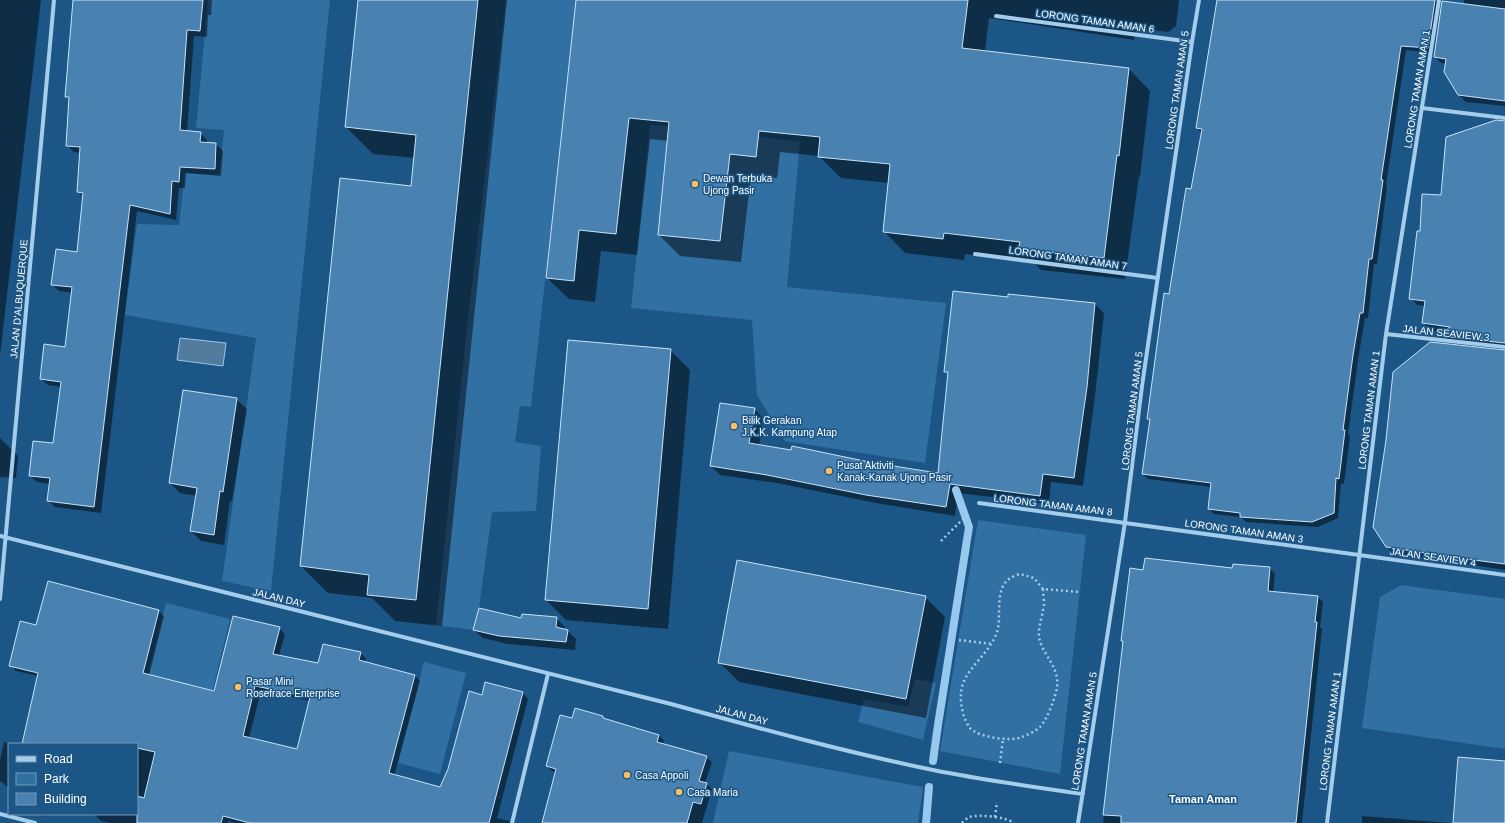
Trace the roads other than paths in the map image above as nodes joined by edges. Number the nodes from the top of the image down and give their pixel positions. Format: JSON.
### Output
{"nodes":[{"id":1,"x":54,"y":0,"type":"edge"},
{"id":2,"x":1199,"y":0,"type":"edge"},
{"id":3,"x":1439,"y":0,"type":"edge"},
{"id":4,"x":996,"y":16,"type":"dead end"},
{"id":5,"x":1192,"y":42,"type":"junction"},
{"id":6,"x":1422,"y":108,"type":"junction"},
{"id":7,"x":1505,"y":118,"type":"edge"},
{"id":8,"x":975,"y":254,"type":"dead end"},
{"id":9,"x":1158,"y":278,"type":"junction"},
{"id":10,"x":1386,"y":334,"type":"junction"},
{"id":11,"x":1505,"y":347,"type":"edge"},
{"id":12,"x":979,"y":503,"type":"road end"},
{"id":13,"x":1125,"y":522,"type":"junction"},
{"id":14,"x":0,"y":536,"type":"edge"},
{"id":15,"x":6,"y":537,"type":"junction"},
{"id":16,"x":1360,"y":556,"type":"junction"},
{"id":17,"x":1505,"y":575,"type":"edge"},
{"id":18,"x":0,"y":598,"type":"edge"},
{"id":19,"x":548,"y":674,"type":"junction"},
{"id":20,"x":1083,"y":794,"type":"junction"},
{"id":21,"x":0,"y":814,"type":"edge"},
{"id":22,"x":35,"y":823,"type":"edge"},
{"id":23,"x":512,"y":823,"type":"edge"},
{"id":24,"x":1078,"y":823,"type":"edge"},
{"id":25,"x":1327,"y":823,"type":"edge"}],
"edges":[{"from":1,"to":15,"type":"street","name":"JALAN D'ALBUQUERQUE"},
{"from":2,"to":5,"type":"street","name":"LORONG TAMAN AMAN 5"},
{"from":3,"to":6,"type":"street","name":"LORONG TAMAN AMAN 1"},
{"from":4,"to":5,"type":"street","name":"LORONG TAMAN AMAN 6"},
{"from":5,"to":9,"type":"street","name":"LORONG TAMAN AMAN 5"},
{"from":6,"to":7,"type":"street"},
{"from":6,"to":10,"type":"street","name":"LORONG TAMAN AMAN 1"},
{"from":8,"to":9,"type":"street","name":"LORONG TAMAN AMAN 7"},
{"from":9,"to":13,"type":"street","name":"LORONG TAMAN AMAN 5"},
{"from":10,"to":11,"type":"street","name":"JALAN SEAVIEW 3"},
{"from":10,"to":16,"type":"street","name":"LORONG TAMAN AMAN 1"},
{"from":12,"to":13,"type":"street","name":"LORONG TAMAN AMAN 8"},
{"from":13,"to":16,"type":"street","name":"LORONG TAMAN AMAN 3"},
{"from":13,"to":20,"type":"street","name":"LORONG TAMAN AMAN 5"},
{"from":14,"to":15,"type":"street","name":"JALAN DAY"},
{"from":15,"to":18,"type":"street","name":"JALAN D'ALBUQUERQUE"},
{"from":15,"to":19,"type":"street","name":"JALAN DAY"},
{"from":16,"to":17,"type":"street","name":"JALAN SEAVIEW 4"},
{"from":16,"to":25,"type":"street","name":"LORONG TAMAN AMAN 1"},
{"from":19,"to":20,"type":"street","name":"JALAN DAY"},
{"from":19,"to":23,"type":"street"},
{"from":20,"to":24,"type":"street","name":"LORONG TAMAN AMAN 5"},
{"from":21,"to":22,"type":"street"}]}
